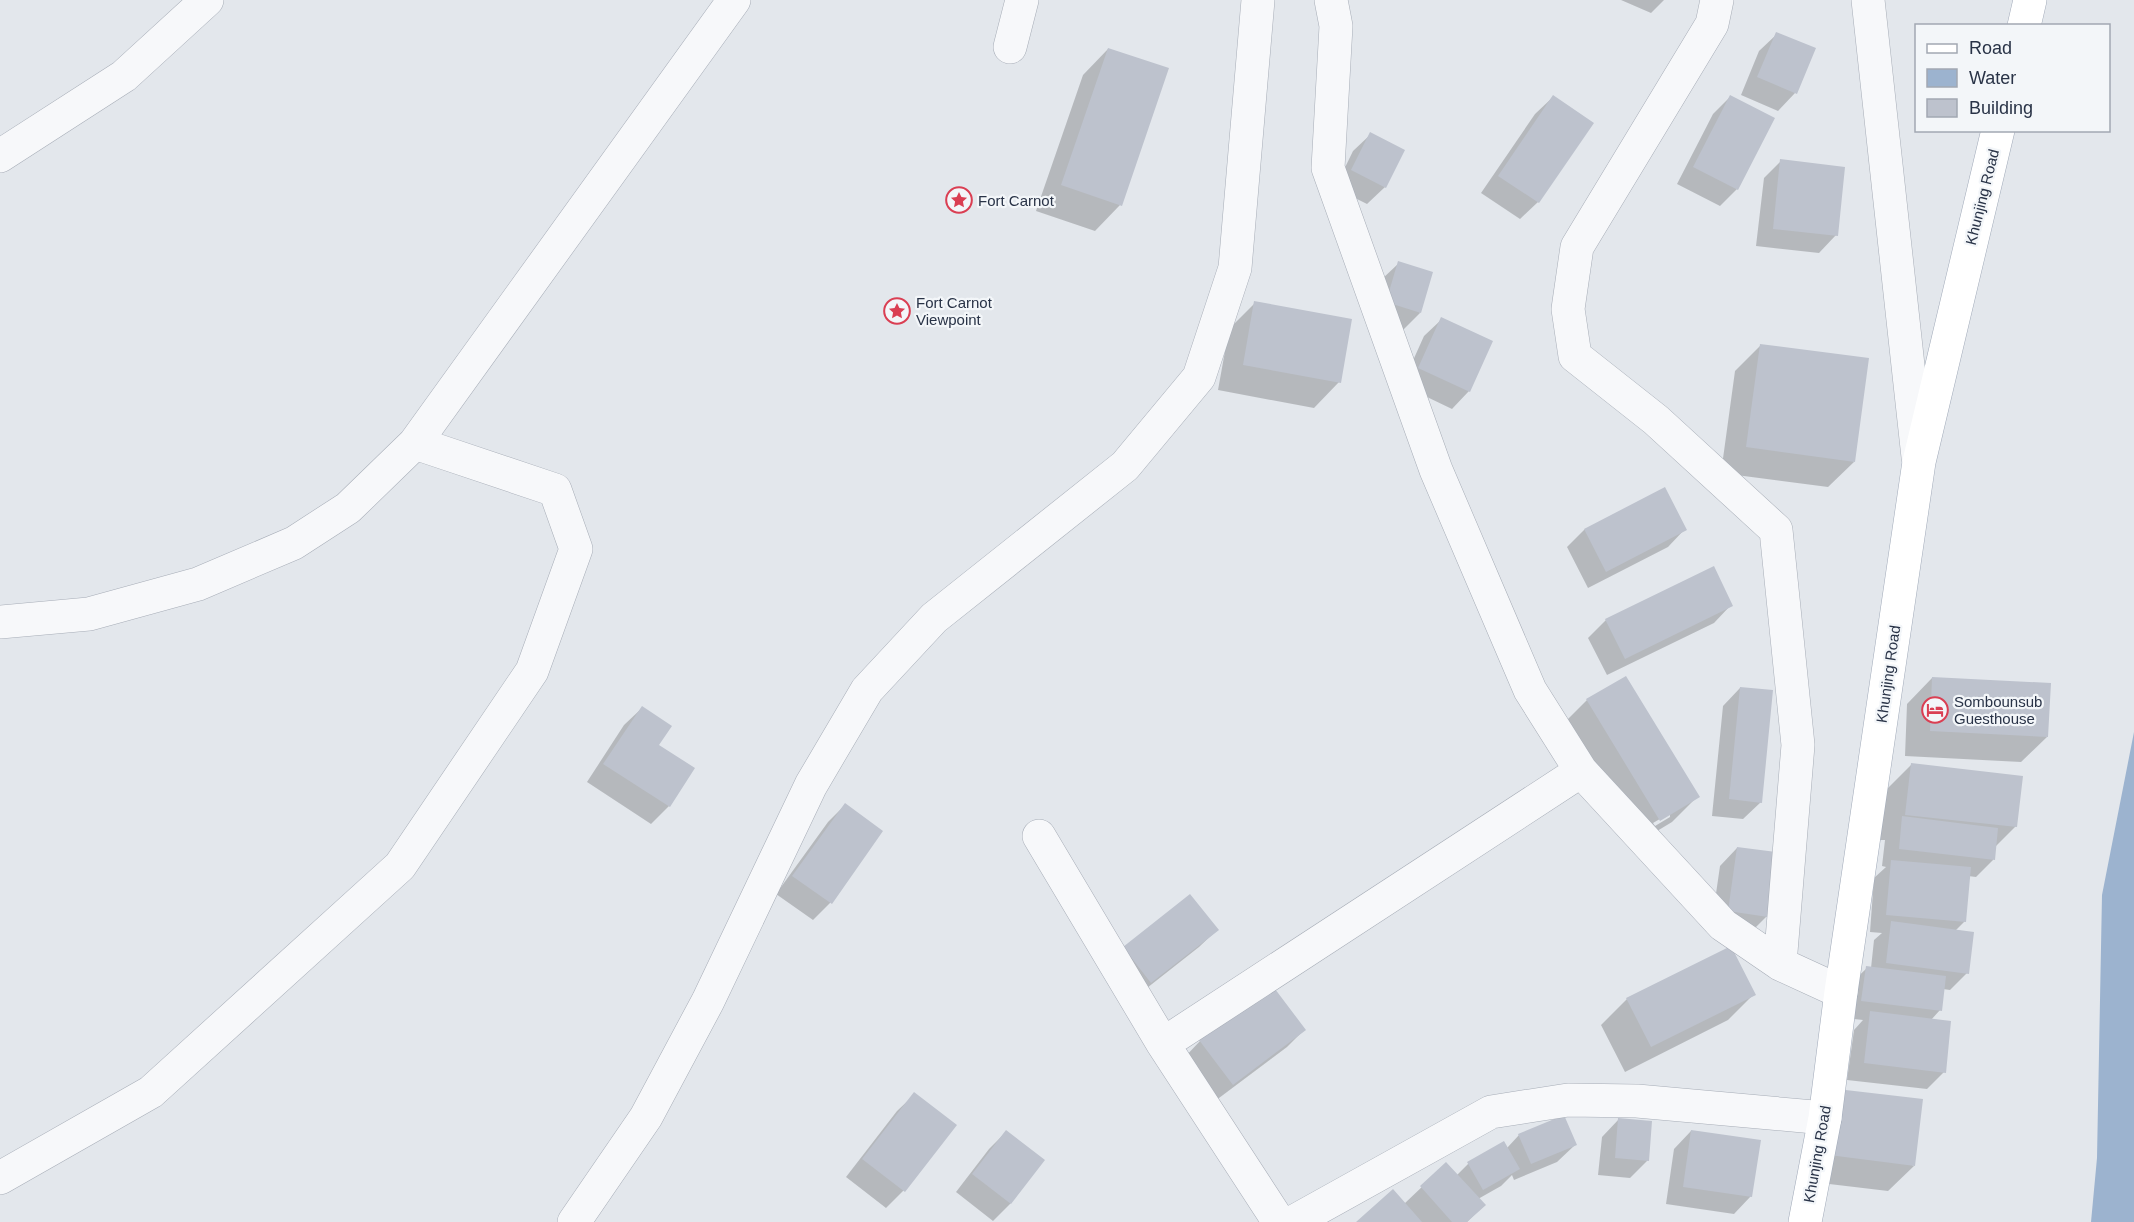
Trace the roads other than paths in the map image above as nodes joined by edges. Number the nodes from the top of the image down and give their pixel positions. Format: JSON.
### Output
{"nodes":[{"id":1,"x":207,"y":0,"type":"edge"},
{"id":2,"x":734,"y":0,"type":"edge"},
{"id":3,"x":1022,"y":0,"type":"edge"},
{"id":4,"x":1258,"y":0,"type":"edge"},
{"id":5,"x":1331,"y":0,"type":"edge"},
{"id":6,"x":1718,"y":0,"type":"edge"},
{"id":7,"x":1868,"y":0,"type":"edge"},
{"id":8,"x":2030,"y":0,"type":"edge"},
{"id":9,"x":2024,"y":24,"type":"edge"},
{"id":10,"x":1010,"y":47,"type":"dead end"},
{"id":11,"x":1998,"y":132,"type":"edge"},
{"id":12,"x":0,"y":156,"type":"edge"},
{"id":13,"x":415,"y":443,"type":"junction"},
{"id":14,"x":1919,"y":462,"type":"junction"},
{"id":15,"x":0,"y":622,"type":"edge"},
{"id":16,"x":1581,"y":771,"type":"junction"},
{"id":17,"x":1040,"y":836,"type":"dead end"},
{"id":18,"x":1780,"y":964,"type":"junction"},
{"id":19,"x":1841,"y":992,"type":"junction"},
{"id":20,"x":1163,"y":1044,"type":"junction"},
{"id":21,"x":1825,"y":1118,"type":"junction"},
{"id":22,"x":0,"y":1178,"type":"edge"},
{"id":23,"x":574,"y":1222,"type":"edge"},
{"id":24,"x":1279,"y":1222,"type":"edge"},
{"id":25,"x":1293,"y":1222,"type":"edge"},
{"id":26,"x":1805,"y":1222,"type":"edge"}],
"edges":[{"from":1,"to":12,"type":"street"},
{"from":2,"to":13,"type":"street"},
{"from":3,"to":10,"type":"street"},
{"from":4,"to":23,"type":"street"},
{"from":5,"to":16,"type":"street"},
{"from":6,"to":18,"type":"street"},
{"from":7,"to":14,"type":"street"},
{"from":8,"to":9,"type":"main road"},
{"from":11,"to":14,"type":"main road","name":"Khunjing Road"},
{"from":13,"to":15,"type":"street"},
{"from":13,"to":22,"type":"street"},
{"from":14,"to":19,"type":"main road","name":"Khunjing Road"},
{"from":16,"to":18,"type":"street"},
{"from":16,"to":20,"type":"street"},
{"from":17,"to":20,"type":"street"},
{"from":18,"to":19,"type":"street"},
{"from":19,"to":21,"type":"main road","name":"Khunjing Road"},
{"from":20,"to":24,"type":"street"},
{"from":21,"to":25,"type":"street"},
{"from":21,"to":26,"type":"main road","name":"Khunjing Road"}]}
